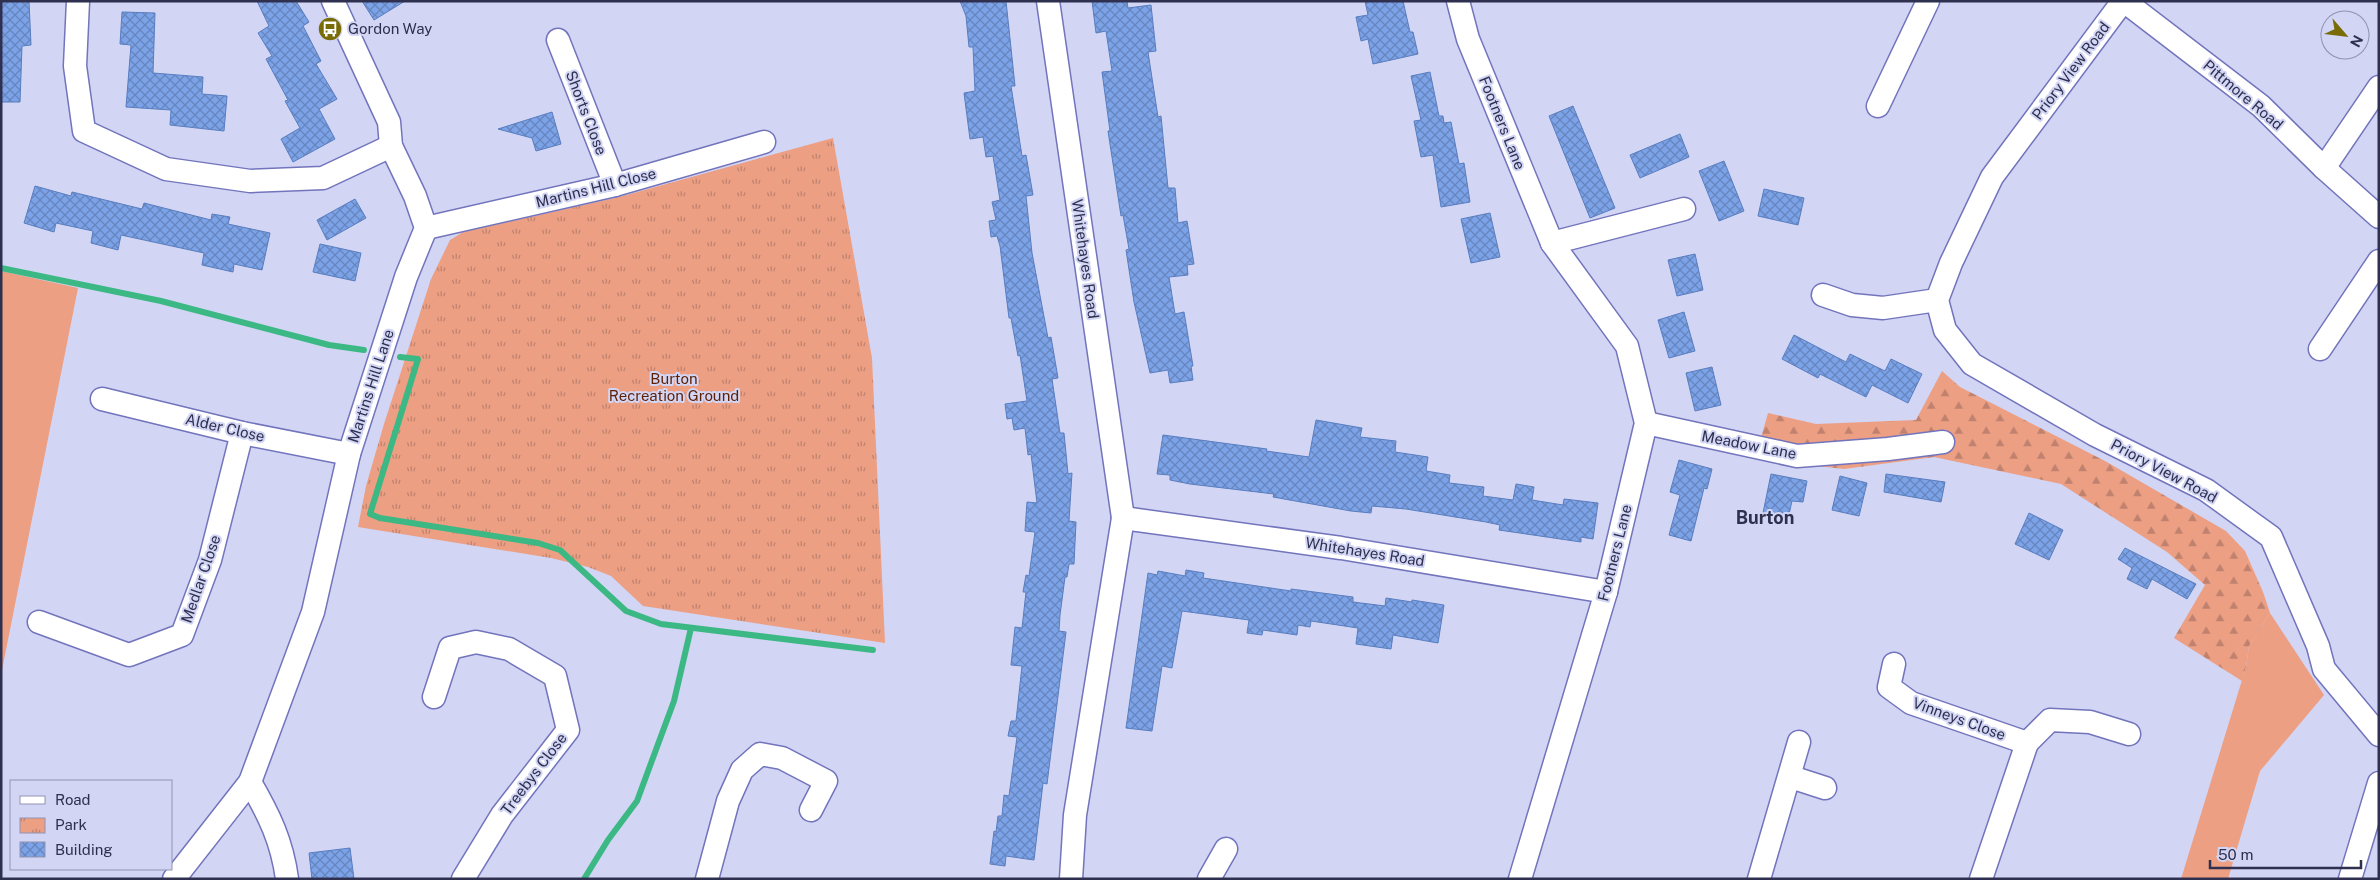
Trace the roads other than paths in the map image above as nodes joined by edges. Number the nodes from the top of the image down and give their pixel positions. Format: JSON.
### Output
{"nodes":[{"id":1,"x":78,"y":1,"type":"edge"},
{"id":2,"x":333,"y":1,"type":"edge"},
{"id":3,"x":1048,"y":1,"type":"edge"},
{"id":4,"x":1458,"y":1,"type":"edge"},
{"id":5,"x":1928,"y":1,"type":"edge"},
{"id":6,"x":2124,"y":1,"type":"edge"},
{"id":7,"x":558,"y":40,"type":"dead end"},
{"id":8,"x":2379,"y":87,"type":"edge"},
{"id":9,"x":1878,"y":106,"type":"dead end"},
{"id":10,"x":764,"y":142,"type":"dead end"},
{"id":11,"x":391,"y":146,"type":"junction"},
{"id":12,"x":2324,"y":168,"type":"junction"},
{"id":13,"x":615,"y":185,"type":"junction"},
{"id":14,"x":1684,"y":209,"type":"dead end"},
{"id":15,"x":2379,"y":217,"type":"edge"},
{"id":16,"x":426,"y":228,"type":"junction"},
{"id":17,"x":1552,"y":243,"type":"junction"},
{"id":18,"x":2379,"y":261,"type":"edge"},
{"id":19,"x":1823,"y":295,"type":"dead end"},
{"id":20,"x":1937,"y":300,"type":"junction"},
{"id":21,"x":2320,"y":349,"type":"dead end"},
{"id":22,"x":102,"y":400,"type":"dead end"},
{"id":23,"x":1646,"y":423,"type":"junction"},
{"id":24,"x":242,"y":432,"type":"junction"},
{"id":25,"x":1943,"y":442,"type":"dead end"},
{"id":26,"x":349,"y":454,"type":"junction"},
{"id":27,"x":1123,"y":518,"type":"junction"},
{"id":28,"x":1606,"y":592,"type":"junction"},
{"id":29,"x":39,"y":622,"type":"dead end"},
{"id":30,"x":1894,"y":664,"type":"dead end"},
{"id":31,"x":434,"y":697,"type":"dead end"},
{"id":32,"x":2129,"y":734,"type":"dead end"},
{"id":33,"x":2379,"y":735,"type":"edge"},
{"id":34,"x":1799,"y":742,"type":"dead end"},
{"id":35,"x":2027,"y":743,"type":"junction"},
{"id":36,"x":1791,"y":777,"type":"junction"},
{"id":37,"x":250,"y":782,"type":"junction"},
{"id":38,"x":2379,"y":784,"type":"edge"},
{"id":39,"x":1825,"y":788,"type":"dead end"},
{"id":40,"x":811,"y":810,"type":"dead end"},
{"id":41,"x":1226,"y":848,"type":"dead end"},
{"id":42,"x":174,"y":879,"type":"edge"},
{"id":43,"x":287,"y":879,"type":"edge"},
{"id":44,"x":462,"y":879,"type":"edge"},
{"id":45,"x":707,"y":879,"type":"edge"},
{"id":46,"x":1071,"y":879,"type":"edge"},
{"id":47,"x":1209,"y":879,"type":"edge"},
{"id":48,"x":1520,"y":879,"type":"edge"},
{"id":49,"x":1759,"y":879,"type":"edge"},
{"id":50,"x":1981,"y":879,"type":"edge"},
{"id":51,"x":2350,"y":879,"type":"edge"}],
"edges":[{"from":1,"to":11,"type":"street"},
{"from":2,"to":11,"type":"street"},
{"from":3,"to":27,"type":"street","name":"Whitehayes Road"},
{"from":4,"to":17,"type":"street","name":"Footners Lane"},
{"from":5,"to":9,"type":"street"},
{"from":6,"to":12,"type":"street","name":"Pittmore Road"},
{"from":6,"to":20,"type":"street","name":"Priory View Road"},
{"from":7,"to":13,"type":"street","name":"Shorts Close"},
{"from":8,"to":12,"type":"street"},
{"from":10,"to":13,"type":"street","name":"Martins Hill Close"},
{"from":11,"to":16,"type":"street"},
{"from":12,"to":15,"type":"street","name":"Pittmore Road"},
{"from":13,"to":16,"type":"street","name":"Martins Hill Close"},
{"from":14,"to":17,"type":"street"},
{"from":16,"to":26,"type":"street","name":"Martins Hill Lane"},
{"from":17,"to":23,"type":"street","name":"Footners Lane"},
{"from":18,"to":21,"type":"street"},
{"from":19,"to":20,"type":"street"},
{"from":20,"to":33,"type":"street","name":"Priory View Road"},
{"from":22,"to":24,"type":"street","name":"Alder Close"},
{"from":23,"to":25,"type":"street","name":"Meadow Lane"},
{"from":23,"to":28,"type":"street","name":"Footners Lane"},
{"from":24,"to":26,"type":"street","name":"Alder Close"},
{"from":24,"to":29,"type":"street","name":"Medlar Close"},
{"from":26,"to":37,"type":"street","name":"Martins Hill Lane"},
{"from":27,"to":28,"type":"street","name":"Whitehayes Road"},
{"from":27,"to":46,"type":"street","name":"Whitehayes Road"},
{"from":28,"to":48,"type":"street","name":"Footners Lane"},
{"from":30,"to":35,"type":"street","name":"Vinneys Close"},
{"from":31,"to":44,"type":"street","name":"Treebys Close"},
{"from":32,"to":35,"type":"street"},
{"from":34,"to":36,"type":"street"},
{"from":35,"to":50,"type":"street"},
{"from":36,"to":39,"type":"street"},
{"from":36,"to":49,"type":"street"},
{"from":37,"to":42,"type":"street","name":"Martins Hill Lane"},
{"from":37,"to":43,"type":"street"},
{"from":38,"to":51,"type":"street"},
{"from":40,"to":45,"type":"street"},
{"from":41,"to":47,"type":"street"}]}
